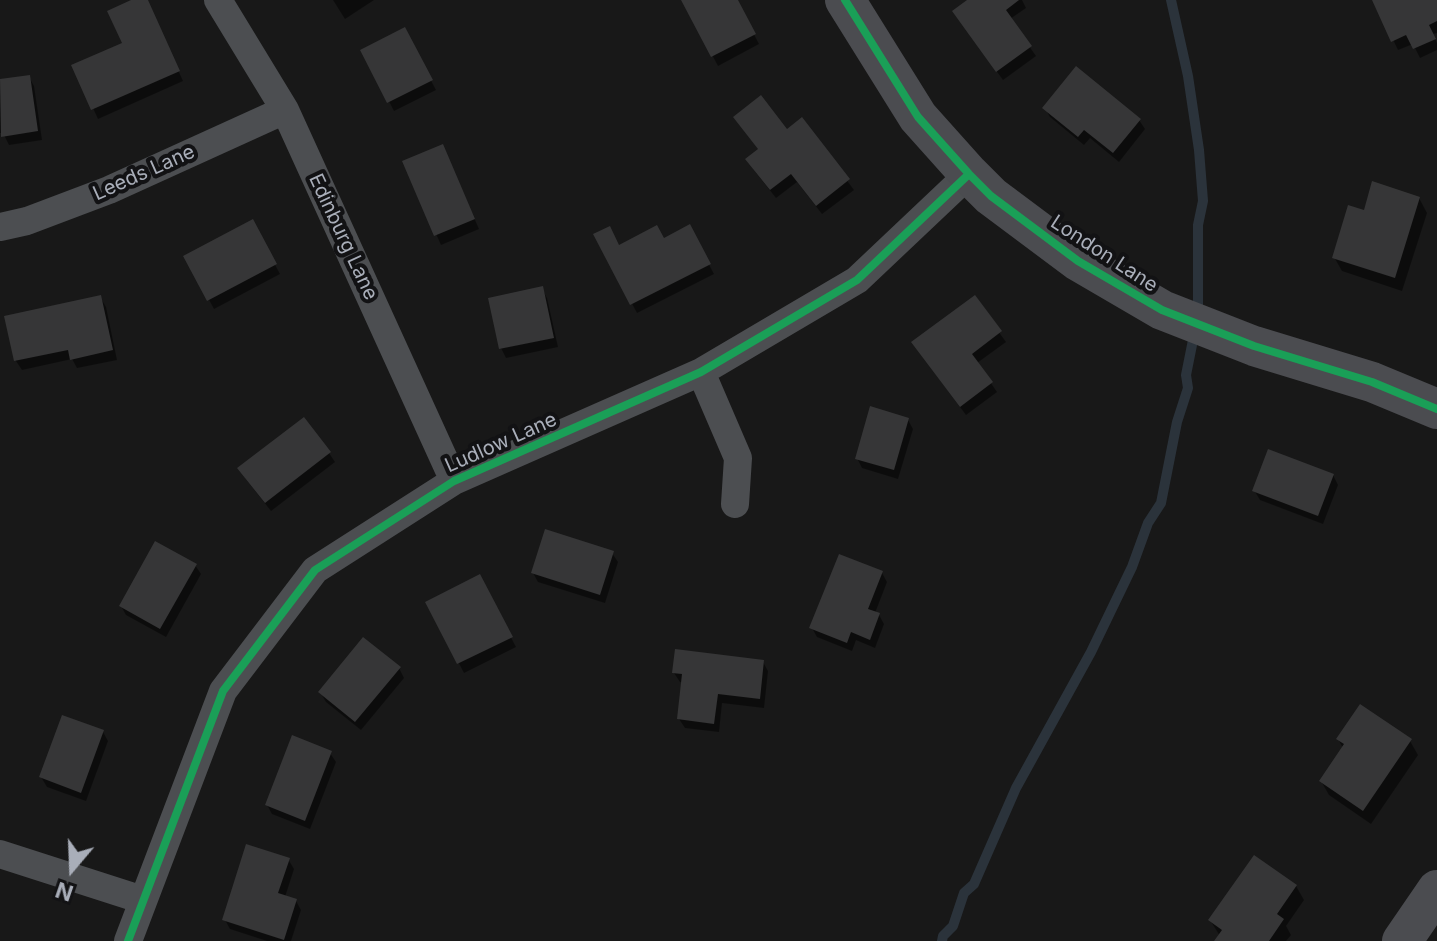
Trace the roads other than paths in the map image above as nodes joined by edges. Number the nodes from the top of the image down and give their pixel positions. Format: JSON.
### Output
{"nodes":[{"id":1,"x":218,"y":0,"type":"edge"},
{"id":2,"x":845,"y":0,"type":"edge"},
{"id":3,"x":285,"y":110,"type":"junction"},
{"id":4,"x":969,"y":174,"type":"junction"},
{"id":5,"x":0,"y":227,"type":"edge"},
{"id":6,"x":701,"y":372,"type":"junction"},
{"id":7,"x":1437,"y":409,"type":"edge"},
{"id":8,"x":454,"y":481,"type":"junction"},
{"id":9,"x":735,"y":504,"type":"dead end"},
{"id":10,"x":0,"y":854,"type":"edge"},
{"id":11,"x":1437,"y":890,"type":"edge"},
{"id":12,"x":143,"y":900,"type":"junction"},
{"id":13,"x":128,"y":941,"type":"edge"},
{"id":14,"x":1402,"y":941,"type":"edge"}],
"edges":[{"from":1,"to":3,"type":"street","name":"Edinburg Lane"},
{"from":2,"to":4,"type":"street","name":"London Lane"},
{"from":3,"to":5,"type":"street","name":"Leeds Lane"},
{"from":3,"to":8,"type":"street","name":"Edinburg Lane"},
{"from":4,"to":6,"type":"street","name":"Ludlow Lane"},
{"from":4,"to":7,"type":"street","name":"London Lane"},
{"from":6,"to":8,"type":"street","name":"Ludlow Lane"},
{"from":6,"to":9,"type":"street"},
{"from":8,"to":12,"type":"street","name":"Ludlow Lane"},
{"from":10,"to":12,"type":"street"},
{"from":11,"to":14,"type":"street"},
{"from":12,"to":13,"type":"street","name":"Ludlow Lane"}]}
